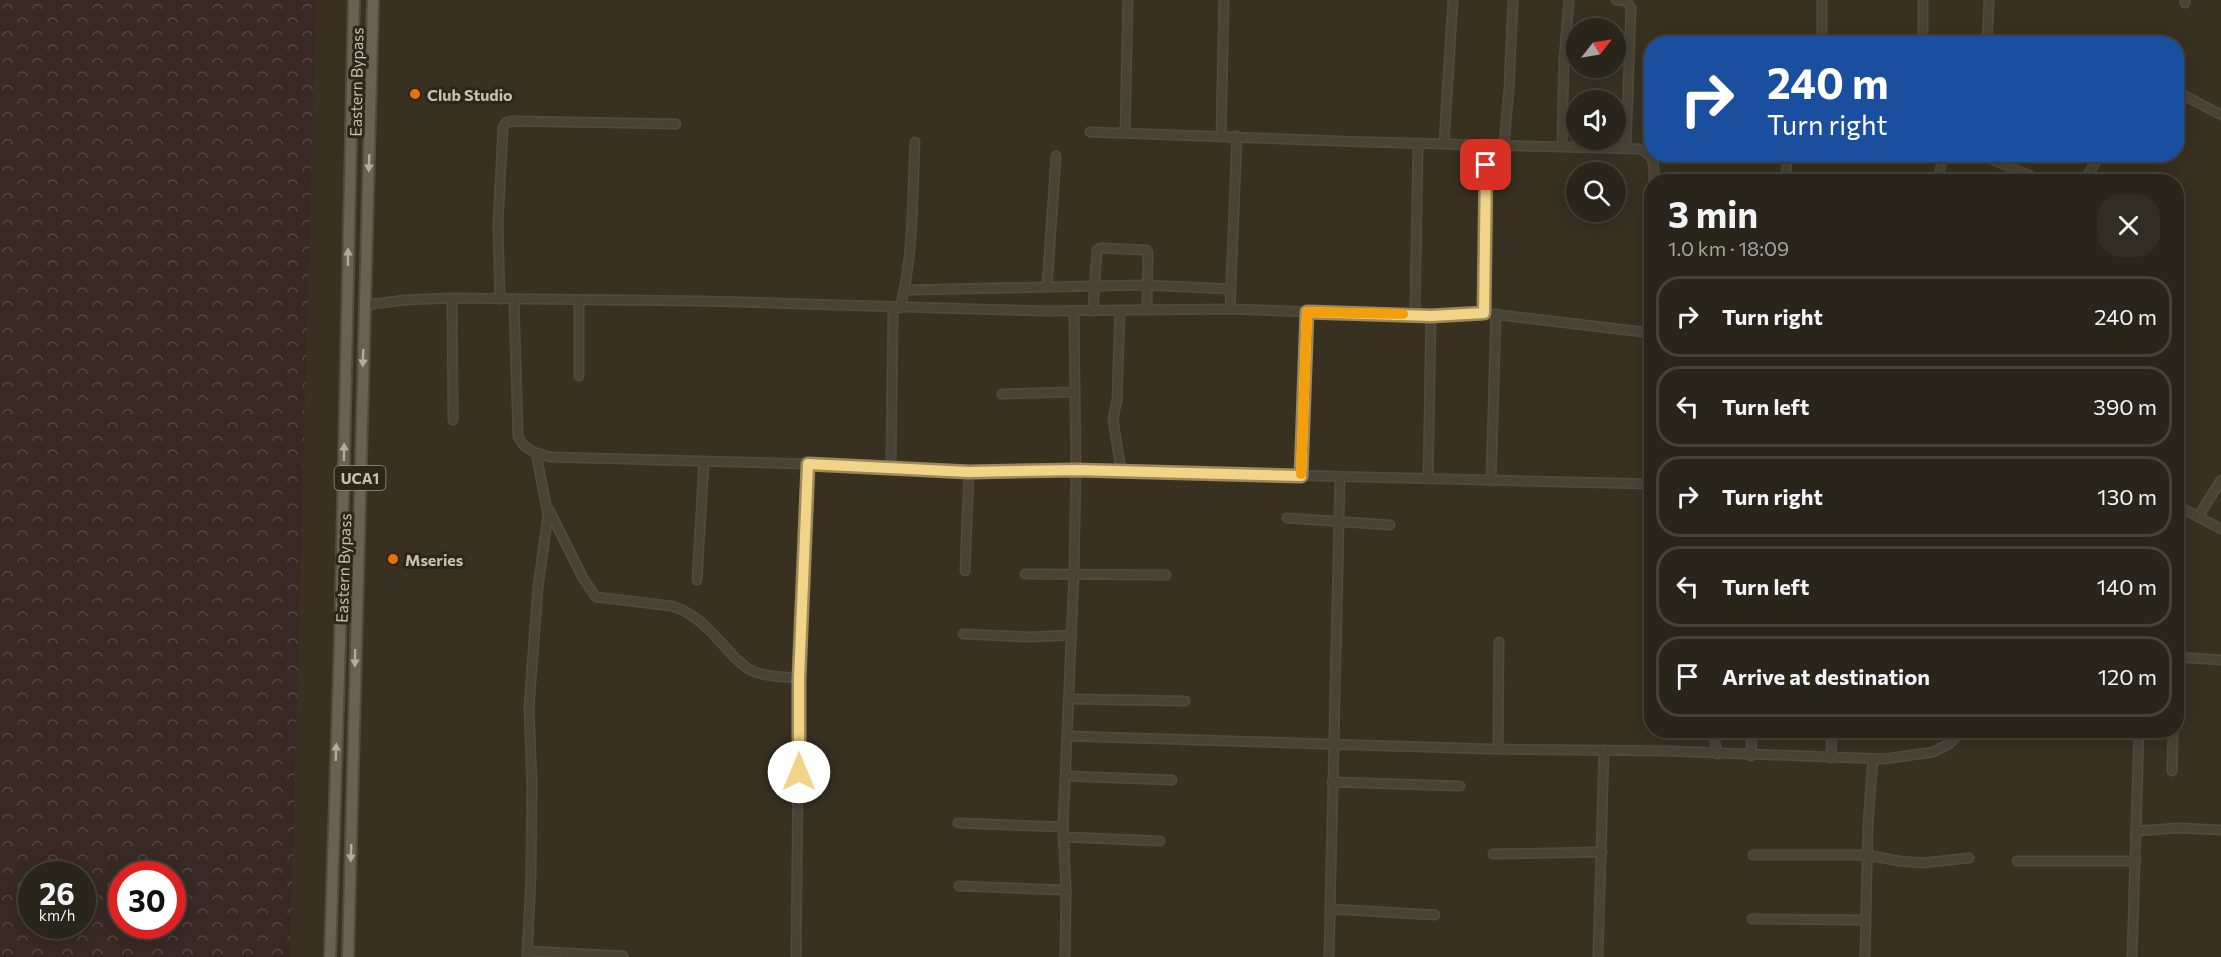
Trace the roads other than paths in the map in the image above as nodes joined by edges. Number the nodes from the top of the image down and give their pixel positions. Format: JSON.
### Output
{"nodes":[{"id":1,"x":354,"y":0,"type":"edge"},
{"id":2,"x":373,"y":0,"type":"edge"},
{"id":3,"x":1128,"y":0,"type":"edge"},
{"id":4,"x":1224,"y":0,"type":"edge"},
{"id":5,"x":1453,"y":0,"type":"edge"},
{"id":6,"x":1513,"y":0,"type":"edge"},
{"id":7,"x":1569,"y":0,"type":"edge"},
{"id":8,"x":1616,"y":0,"type":"edge"},
{"id":9,"x":1822,"y":0,"type":"edge"},
{"id":10,"x":1923,"y":0,"type":"edge"},
{"id":11,"x":1989,"y":0,"type":"edge"},
{"id":12,"x":1822,"y":36,"type":"edge"},
{"id":13,"x":1923,"y":36,"type":"edge"},
{"id":14,"x":1987,"y":36,"type":"edge"},
{"id":15,"x":2184,"y":95,"type":"edge"},
{"id":16,"x":2221,"y":115,"type":"edge"},
{"id":17,"x":676,"y":124,"type":"dead end"},
{"id":18,"x":1090,"y":132,"type":"dead end"},
{"id":19,"x":1125,"y":133,"type":"junction"},
{"id":20,"x":1221,"y":136,"type":"junction"},
{"id":21,"x":1237,"y":136,"type":"junction"},
{"id":22,"x":915,"y":142,"type":"dead end"},
{"id":23,"x":1418,"y":143,"type":"junction"},
{"id":24,"x":1444,"y":143,"type":"junction"},
{"id":25,"x":1487,"y":144,"type":"junction"},
{"id":26,"x":1504,"y":145,"type":"junction"},
{"id":27,"x":1562,"y":146,"type":"junction"},
{"id":28,"x":1566,"y":146,"type":"edge"},
{"id":29,"x":1626,"y":148,"type":"joint"},
{"id":30,"x":1644,"y":151,"type":"edge"},
{"id":31,"x":1056,"y":156,"type":"dead end"},
{"id":32,"x":1998,"y":162,"type":"edge"},
{"id":33,"x":2026,"y":174,"type":"edge"},
{"id":34,"x":1148,"y":285,"type":"junction"},
{"id":35,"x":1094,"y":286,"type":"junction"},
{"id":36,"x":1047,"y":287,"type":"junction"},
{"id":37,"x":1231,"y":289,"type":"junction"},
{"id":38,"x":905,"y":290,"type":"junction"},
{"id":39,"x":452,"y":298,"type":"junction"},
{"id":40,"x":500,"y":298,"type":"junction"},
{"id":41,"x":514,"y":299,"type":"junction"},
{"id":42,"x":579,"y":301,"type":"junction"},
{"id":43,"x":365,"y":305,"type":"junction"},
{"id":44,"x":897,"y":308,"type":"junction"},
{"id":45,"x":1230,"y":309,"type":"junction"},
{"id":46,"x":1093,"y":310,"type":"junction"},
{"id":47,"x":1120,"y":310,"type":"junction"},
{"id":48,"x":1147,"y":310,"type":"junction"},
{"id":49,"x":1074,"y":311,"type":"junction"},
{"id":50,"x":1307,"y":312,"type":"junction"},
{"id":51,"x":1484,"y":313,"type":"junction"},
{"id":52,"x":1496,"y":314,"type":"junction"},
{"id":53,"x":1415,"y":315,"type":"junction"},
{"id":54,"x":1431,"y":316,"type":"junction"},
{"id":55,"x":1644,"y":332,"type":"edge"},
{"id":56,"x":579,"y":376,"type":"dead end"},
{"id":57,"x":1075,"y":392,"type":"junction"},
{"id":58,"x":1002,"y":394,"type":"dead end"},
{"id":59,"x":453,"y":420,"type":"dead end"},
{"id":60,"x":536,"y":453,"type":"junction"},
{"id":61,"x":704,"y":461,"type":"junction"},
{"id":62,"x":808,"y":464,"type":"junction"},
{"id":63,"x":891,"y":468,"type":"junction"},
{"id":64,"x":1076,"y":470,"type":"junction"},
{"id":65,"x":1121,"y":471,"type":"junction"},
{"id":66,"x":969,"y":472,"type":"junction"},
{"id":67,"x":1301,"y":476,"type":"junction"},
{"id":68,"x":1340,"y":477,"type":"junction"},
{"id":69,"x":1428,"y":479,"type":"junction"},
{"id":70,"x":2221,"y":480,"type":"edge"},
{"id":71,"x":1491,"y":481,"type":"junction"},
{"id":72,"x":1644,"y":484,"type":"edge"},
{"id":73,"x":547,"y":507,"type":"junction"},
{"id":74,"x":2184,"y":509,"type":"edge"},
{"id":75,"x":2198,"y":517,"type":"junction"},
{"id":76,"x":1287,"y":518,"type":"dead end"},
{"id":77,"x":1339,"y":522,"type":"junction"},
{"id":78,"x":1390,"y":525,"type":"dead end"},
{"id":79,"x":2221,"y":529,"type":"edge"},
{"id":80,"x":965,"y":571,"type":"dead end"},
{"id":81,"x":1025,"y":573,"type":"dead end"},
{"id":82,"x":1074,"y":573,"type":"junction"},
{"id":83,"x":1166,"y":575,"type":"dead end"},
{"id":84,"x":697,"y":580,"type":"dead end"},
{"id":85,"x":963,"y":634,"type":"dead end"},
{"id":86,"x":1072,"y":635,"type":"junction"},
{"id":87,"x":1499,"y":642,"type":"dead end"},
{"id":88,"x":2184,"y":658,"type":"edge"},
{"id":89,"x":2221,"y":660,"type":"edge"},
{"id":90,"x":799,"y":678,"type":"junction"},
{"id":91,"x":1070,"y":699,"type":"junction"},
{"id":92,"x":1185,"y":701,"type":"dead end"},
{"id":93,"x":1068,"y":736,"type":"junction"},
{"id":94,"x":1714,"y":738,"type":"edge"},
{"id":95,"x":1752,"y":738,"type":"edge"},
{"id":96,"x":1832,"y":738,"type":"edge"},
{"id":97,"x":1955,"y":738,"type":"edge"},
{"id":98,"x":2139,"y":738,"type":"edge"},
{"id":99,"x":2173,"y":738,"type":"edge"},
{"id":100,"x":1333,"y":745,"type":"junction"},
{"id":101,"x":1498,"y":749,"type":"junction"},
{"id":102,"x":1604,"y":750,"type":"junction"},
{"id":103,"x":1717,"y":754,"type":"junction"},
{"id":104,"x":1751,"y":756,"type":"junction"},
{"id":105,"x":1831,"y":758,"type":"junction"},
{"id":106,"x":1873,"y":759,"type":"junction"},
{"id":107,"x":2172,"y":771,"type":"dead end"},
{"id":108,"x":1066,"y":776,"type":"junction"},
{"id":109,"x":1172,"y":780,"type":"dead end"},
{"id":110,"x":1332,"y":782,"type":"junction"},
{"id":111,"x":335,"y":783,"type":"junction"},
{"id":112,"x":353,"y":785,"type":"junction"},
{"id":113,"x":1461,"y":786,"type":"dead end"},
{"id":114,"x":958,"y":823,"type":"dead end"},
{"id":115,"x":1064,"y":827,"type":"junction"},
{"id":116,"x":2221,"y":830,"type":"edge"},
{"id":117,"x":2137,"y":831,"type":"junction"},
{"id":118,"x":1064,"y":837,"type":"junction"},
{"id":119,"x":1160,"y":841,"type":"dead end"},
{"id":120,"x":1602,"y":852,"type":"junction"},
{"id":121,"x":1493,"y":854,"type":"dead end"},
{"id":122,"x":1753,"y":855,"type":"dead end"},
{"id":123,"x":1867,"y":855,"type":"junction"},
{"id":124,"x":1969,"y":858,"type":"dead end"},
{"id":125,"x":2017,"y":861,"type":"dead end"},
{"id":126,"x":2136,"y":861,"type":"junction"},
{"id":127,"x":959,"y":886,"type":"dead end"},
{"id":128,"x":1066,"y":890,"type":"junction"},
{"id":129,"x":1330,"y":909,"type":"junction"},
{"id":130,"x":1435,"y":915,"type":"dead end"},
{"id":131,"x":1752,"y":919,"type":"dead end"},
{"id":132,"x":1866,"y":920,"type":"junction"},
{"id":133,"x":527,"y":954,"type":"edge"},
{"id":134,"x":623,"y":956,"type":"edge"},
{"id":135,"x":330,"y":957,"type":"edge"},
{"id":136,"x":348,"y":957,"type":"edge"},
{"id":137,"x":796,"y":957,"type":"edge"},
{"id":138,"x":1065,"y":957,"type":"edge"},
{"id":139,"x":1329,"y":957,"type":"edge"},
{"id":140,"x":1598,"y":957,"type":"edge"},
{"id":141,"x":1865,"y":957,"type":"edge"},
{"id":142,"x":2132,"y":957,"type":"edge"}],
"edges":[{"from":111,"to":1,"type":"main road","name":"Eastern Bypass","number":"UCA1","one_way":true},
{"from":2,"to":43,"type":"main road","name":"Eastern Bypass","number":"UCA1","one_way":true},
{"from":3,"to":19,"type":"street"},
{"from":4,"to":20,"type":"street"},
{"from":5,"to":24,"type":"street"},
{"from":6,"to":26,"type":"street"},
{"from":7,"to":27,"type":"street"},
{"from":8,"to":29,"type":"street"},
{"from":9,"to":12,"type":"street"},
{"from":10,"to":13,"type":"street"},
{"from":11,"to":14,"type":"street"},
{"from":15,"to":16,"type":"street"},
{"from":17,"to":40,"type":"street"},
{"from":18,"to":19,"type":"street"},
{"from":19,"to":20,"type":"street"},
{"from":20,"to":21,"type":"street"},
{"from":21,"to":23,"type":"street"},
{"from":21,"to":37,"type":"street"},
{"from":22,"to":38,"type":"street"},
{"from":23,"to":24,"type":"street"},
{"from":23,"to":53,"type":"street"},
{"from":24,"to":25,"type":"street"},
{"from":25,"to":26,"type":"street"},
{"from":25,"to":51,"type":"street"},
{"from":26,"to":27,"type":"street"},
{"from":27,"to":28,"type":"street"},
{"from":29,"to":30,"type":"street"},
{"from":31,"to":36,"type":"street"},
{"from":32,"to":33,"type":"street"},
{"from":34,"to":35,"type":"street"},
{"from":34,"to":35,"type":"street"},
{"from":34,"to":37,"type":"street"},
{"from":34,"to":48,"type":"street"},
{"from":35,"to":36,"type":"street"},
{"from":35,"to":46,"type":"street"},
{"from":36,"to":38,"type":"street"},
{"from":37,"to":45,"type":"street"},
{"from":38,"to":44,"type":"street"},
{"from":39,"to":40,"type":"street"},
{"from":39,"to":43,"type":"street"},
{"from":39,"to":59,"type":"street"},
{"from":40,"to":41,"type":"street"},
{"from":41,"to":42,"type":"street"},
{"from":41,"to":60,"type":"street"},
{"from":42,"to":44,"type":"street"},
{"from":42,"to":56,"type":"street"},
{"from":43,"to":112,"type":"main road","name":"Eastern Bypass","number":"UCA1","one_way":true},
{"from":44,"to":49,"type":"street"},
{"from":44,"to":63,"type":"street"},
{"from":45,"to":48,"type":"street"},
{"from":45,"to":50,"type":"street"},
{"from":46,"to":47,"type":"street"},
{"from":46,"to":49,"type":"street"},
{"from":47,"to":48,"type":"street"},
{"from":47,"to":65,"type":"street"},
{"from":49,"to":57,"type":"street"},
{"from":50,"to":53,"type":"street"},
{"from":50,"to":67,"type":"street"},
{"from":51,"to":52,"type":"street"},
{"from":51,"to":54,"type":"street"},
{"from":52,"to":55,"type":"street"},
{"from":52,"to":71,"type":"street"},
{"from":53,"to":54,"type":"street"},
{"from":54,"to":69,"type":"street"},
{"from":57,"to":58,"type":"street"},
{"from":57,"to":64,"type":"street"},
{"from":60,"to":61,"type":"street"},
{"from":60,"to":73,"type":"street"},
{"from":61,"to":62,"type":"street"},
{"from":61,"to":84,"type":"street"},
{"from":62,"to":63,"type":"street"},
{"from":62,"to":90,"type":"street"},
{"from":63,"to":66,"type":"street"},
{"from":64,"to":65,"type":"street"},
{"from":64,"to":66,"type":"street"},
{"from":64,"to":82,"type":"street"},
{"from":65,"to":67,"type":"street"},
{"from":66,"to":80,"type":"street"},
{"from":67,"to":68,"type":"street"},
{"from":68,"to":69,"type":"street"},
{"from":68,"to":77,"type":"street"},
{"from":69,"to":71,"type":"street"},
{"from":70,"to":75,"type":"street"},
{"from":71,"to":72,"type":"street"},
{"from":73,"to":90,"type":"street"},
{"from":73,"to":133,"type":"street"},
{"from":74,"to":75,"type":"street"},
{"from":75,"to":79,"type":"street"},
{"from":76,"to":77,"type":"street"},
{"from":77,"to":78,"type":"street"},
{"from":77,"to":100,"type":"street"},
{"from":81,"to":82,"type":"street"},
{"from":82,"to":83,"type":"street"},
{"from":82,"to":86,"type":"street"},
{"from":85,"to":86,"type":"street"},
{"from":86,"to":91,"type":"street"},
{"from":87,"to":101,"type":"street"},
{"from":88,"to":89,"type":"street"},
{"from":90,"to":137,"type":"street"},
{"from":91,"to":92,"type":"street"},
{"from":91,"to":93,"type":"street"},
{"from":93,"to":100,"type":"street"},
{"from":93,"to":108,"type":"street"},
{"from":94,"to":103,"type":"street"},
{"from":95,"to":104,"type":"street"},
{"from":96,"to":105,"type":"street"},
{"from":97,"to":106,"type":"street"},
{"from":98,"to":117,"type":"street"},
{"from":99,"to":107,"type":"street"},
{"from":100,"to":101,"type":"street"},
{"from":100,"to":110,"type":"street"},
{"from":101,"to":102,"type":"street"},
{"from":102,"to":103,"type":"street"},
{"from":102,"to":120,"type":"street"},
{"from":103,"to":104,"type":"street"},
{"from":104,"to":105,"type":"street"},
{"from":105,"to":106,"type":"street"},
{"from":106,"to":123,"type":"street"},
{"from":108,"to":109,"type":"street"},
{"from":108,"to":115,"type":"street"},
{"from":110,"to":113,"type":"street"},
{"from":110,"to":129,"type":"street"},
{"from":111,"to":112,"type":"main road"},
{"from":111,"to":135,"type":"main road","name":"Eastern Bypass","number":"UCA1"},
{"from":112,"to":136,"type":"main road","name":"Eastern Bypass","number":"UCA1","one_way":true},
{"from":114,"to":115,"type":"street"},
{"from":115,"to":118,"type":"street"},
{"from":116,"to":117,"type":"street"},
{"from":117,"to":126,"type":"street"},
{"from":118,"to":119,"type":"street"},
{"from":118,"to":128,"type":"street"},
{"from":120,"to":121,"type":"street"},
{"from":120,"to":140,"type":"street"},
{"from":122,"to":123,"type":"street"},
{"from":123,"to":124,"type":"street"},
{"from":123,"to":132,"type":"street"},
{"from":125,"to":126,"type":"street"},
{"from":126,"to":142,"type":"street"},
{"from":127,"to":128,"type":"street"},
{"from":128,"to":138,"type":"street"},
{"from":129,"to":130,"type":"street"},
{"from":129,"to":139,"type":"street"},
{"from":131,"to":132,"type":"street"},
{"from":132,"to":141,"type":"street"},
{"from":133,"to":134,"type":"street"}]}
